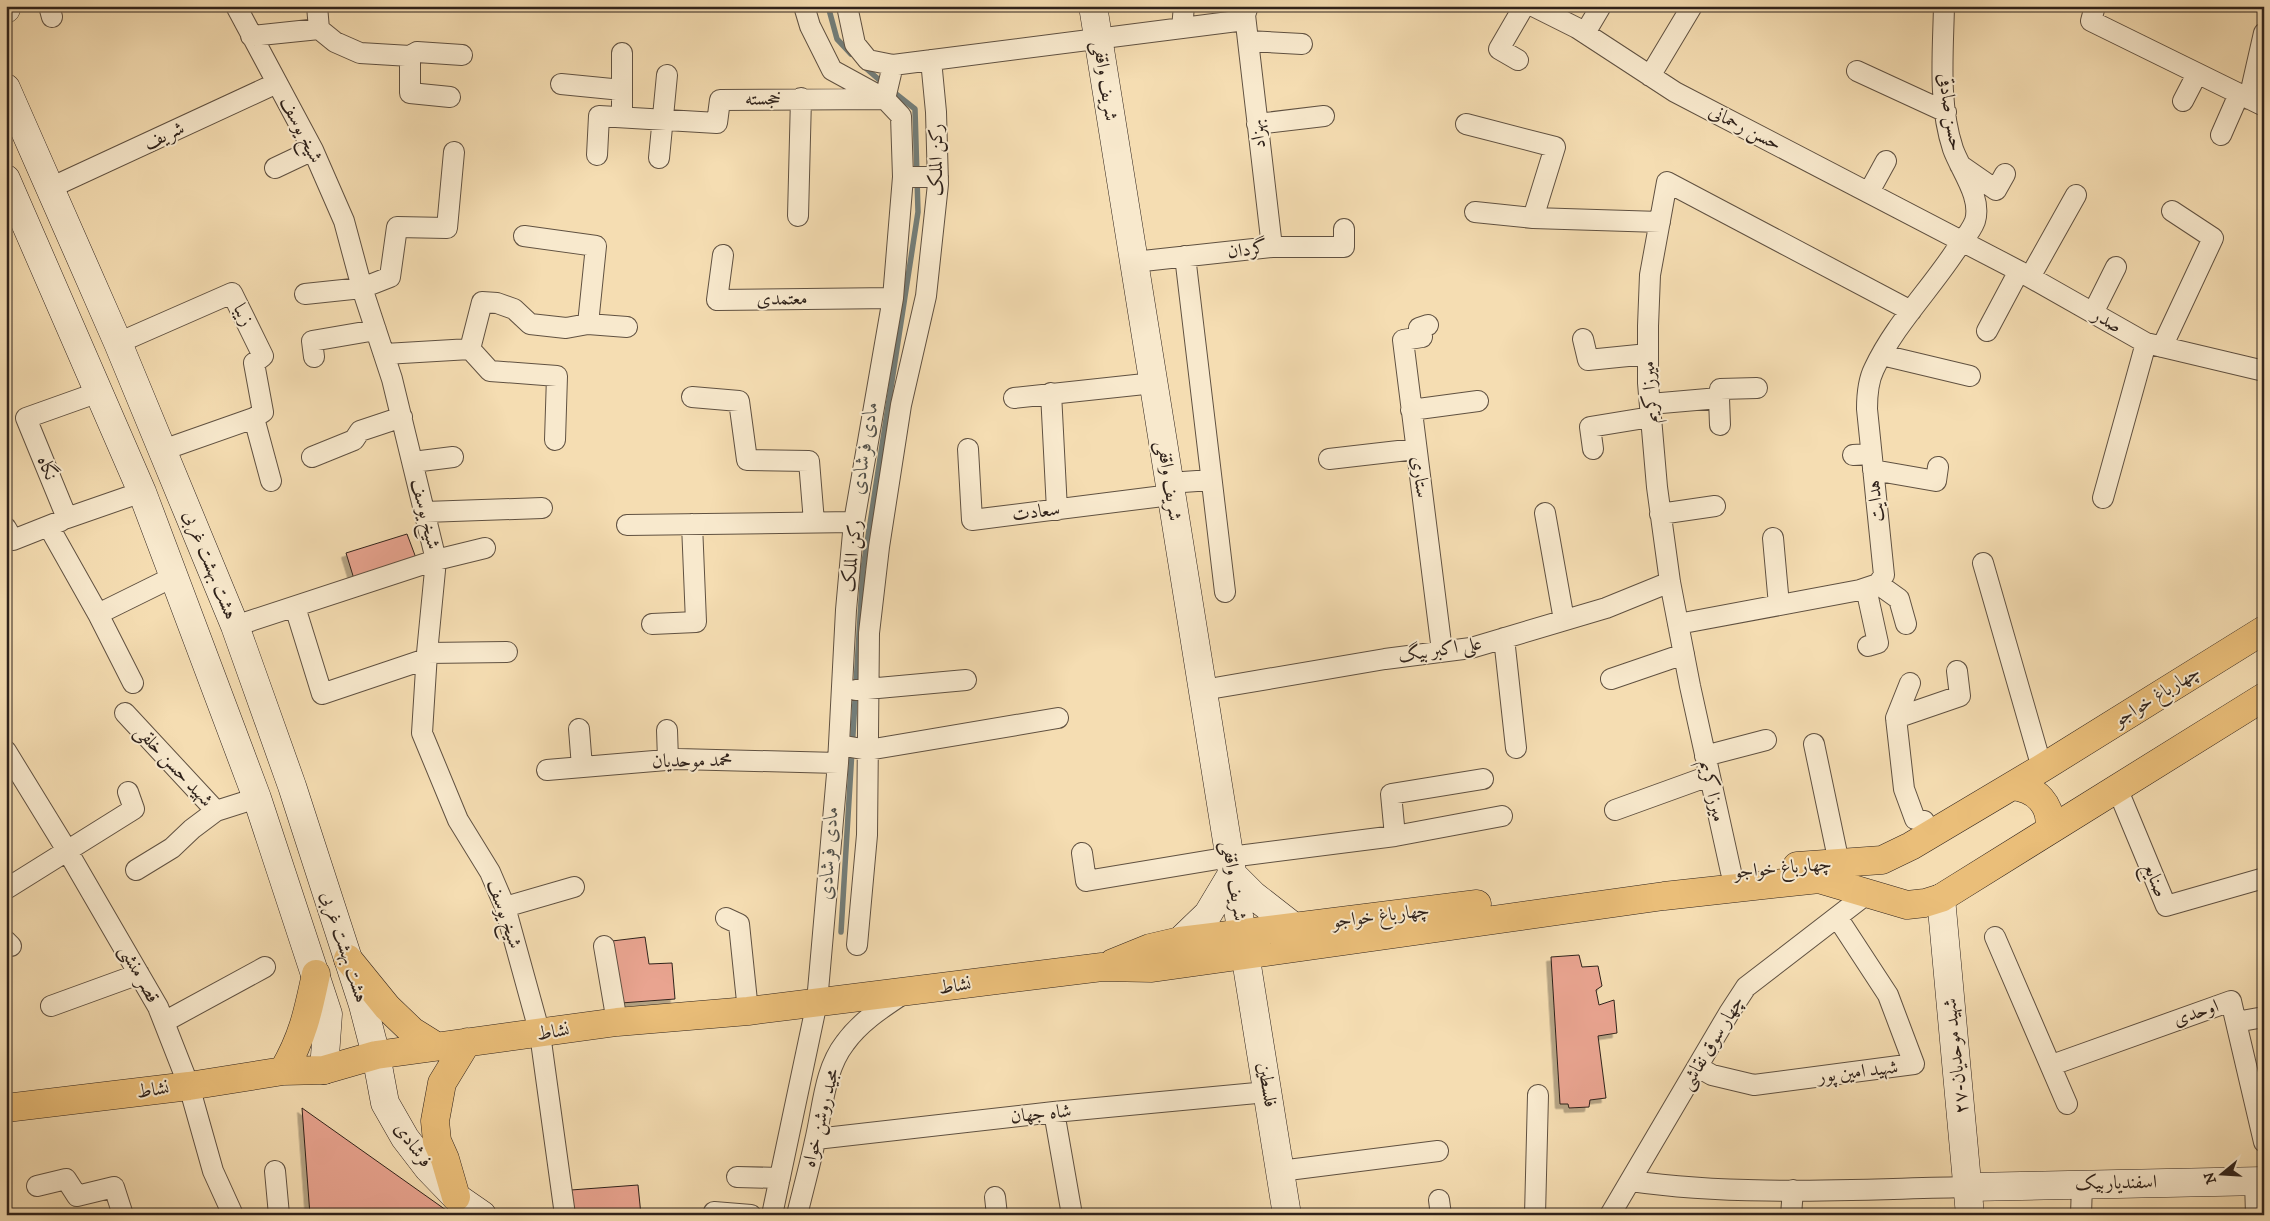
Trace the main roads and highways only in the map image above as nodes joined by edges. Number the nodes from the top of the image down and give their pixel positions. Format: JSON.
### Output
{"nodes":[{"id":1,"x":1093,"y":6,"type":"edge"},
{"id":2,"x":6,"y":88,"type":"edge"},
{"id":3,"x":6,"y":179,"type":"edge"},
{"id":4,"x":2264,"y":630,"type":"edge"},
{"id":5,"x":2264,"y":697,"type":"edge"},
{"id":6,"x":2012,"y":786,"type":"junction"},
{"id":7,"x":2049,"y":830,"type":"junction"},
{"id":8,"x":1882,"y":860,"type":"junction"},
{"id":9,"x":1231,"y":866,"type":"junction"},
{"id":10,"x":1876,"y":895,"type":"junction"},
{"id":11,"x":1941,"y":898,"type":"junction"},
{"id":12,"x":1294,"y":927,"type":"junction"},
{"id":13,"x":1180,"y":941,"type":"junction"},
{"id":14,"x":1244,"y":944,"type":"junction"},
{"id":15,"x":348,"y":959,"type":"junction"},
{"id":16,"x":1102,"y":967,"type":"junction"},
{"id":17,"x":316,"y":974,"type":"junction"},
{"id":18,"x":362,"y":1006,"type":"junction"},
{"id":19,"x":328,"y":1014,"type":"junction"},
{"id":20,"x":467,"y":1042,"type":"junction"},
{"id":21,"x":436,"y":1046,"type":"junction"},
{"id":22,"x":376,"y":1055,"type":"junction"},
{"id":23,"x":324,"y":1070,"type":"junction"},
{"id":24,"x":283,"y":1071,"type":"junction"},
{"id":25,"x":6,"y":1108,"type":"edge"},
{"id":26,"x":2259,"y":1181,"type":"edge"},
{"id":27,"x":1969,"y":1186,"type":"junction"},
{"id":28,"x":456,"y":1197,"type":"junction"},
{"id":29,"x":482,"y":1215,"type":"edge"},
{"id":30,"x":1287,"y":1215,"type":"edge"},
{"id":31,"x":1970,"y":1215,"type":"edge"}],
"edges":[{"from":1,"to":9,"type":"main road","name":"شریف واقفی"},
{"from":2,"to":15,"type":"main road","name":"هشت بهشت غربی"},
{"from":3,"to":17,"type":"main road","name":"هشت بهشت غربی"},
{"from":4,"to":6,"type":"main road","name":"چهارباغ خواجو"},
{"from":5,"to":7,"type":"main road","name":"چهارباغ خواجو"},
{"from":6,"to":7,"type":"main road"},
{"from":6,"to":8,"type":"main road","name":"چهارباغ خواجو"},
{"from":7,"to":11,"type":"main road","name":"چهارباغ خواجو"},
{"from":8,"to":10,"type":"main road"},
{"from":8,"to":12,"type":"main road","name":"چهارباغ خواجو"},
{"from":9,"to":12,"type":"main road"},
{"from":9,"to":13,"type":"main road"},
{"from":9,"to":14,"type":"main road","name":"شریف واقفی"},
{"from":10,"to":11,"type":"main road","name":"چهارباغ خواجو"},
{"from":10,"to":14,"type":"main road","name":"چهارباغ خواجو"},
{"from":11,"to":27,"type":"main road","name":"۲۷-شهید موحدیان"},
{"from":12,"to":14,"type":"main road","name":"چهارباغ خواجو"},
{"from":13,"to":14,"type":"main road","name":"نشاط"},
{"from":13,"to":16,"type":"main road","name":"نشاط"},
{"from":14,"to":16,"type":"main road","name":"نشاط"},
{"from":14,"to":30,"type":"main road","name":"فلسطین"},
{"from":15,"to":18,"type":"main road","name":"هشت بهشت غربی"},
{"from":15,"to":21,"type":"main road"},
{"from":16,"to":20,"type":"main road","name":"نشاط"},
{"from":17,"to":19,"type":"main road","name":"هشت بهشت غربی"},
{"from":17,"to":24,"type":"main road"},
{"from":18,"to":19,"type":"main road"},
{"from":18,"to":22,"type":"main road","name":"هشت بهشت غربی"},
{"from":19,"to":23,"type":"main road","name":"هشت بهشت غربی"},
{"from":20,"to":21,"type":"main road","name":"نشاط"},
{"from":20,"to":28,"type":"main road"},
{"from":21,"to":22,"type":"main road","name":"نشاط"},
{"from":22,"to":23,"type":"main road","name":"نشاط"},
{"from":22,"to":28,"type":"main road","name":"فرشادی"},
{"from":23,"to":24,"type":"main road","name":"نشاط"},
{"from":24,"to":25,"type":"main road","name":"نشاط"},
{"from":26,"to":27,"type":"main road","name":"اسفندیاربیک"},
{"from":27,"to":31,"type":"main road","name":"۲۷-شهید موحدیان"},
{"from":28,"to":29,"type":"main road","name":"فرشادی"}]}
